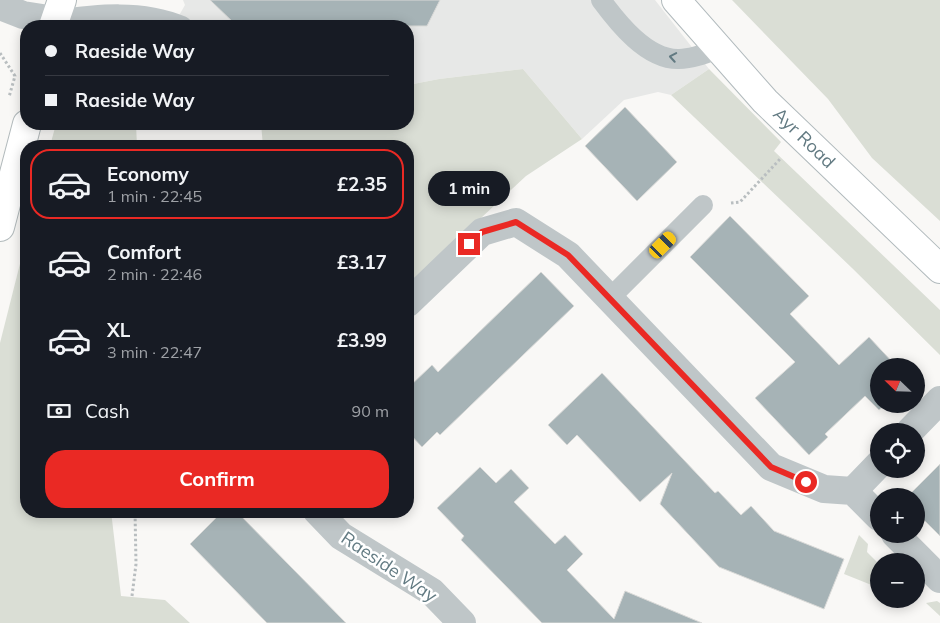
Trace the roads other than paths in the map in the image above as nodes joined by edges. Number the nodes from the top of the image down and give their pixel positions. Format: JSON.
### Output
{"nodes":[{"id":1,"x":601,"y":0,"type":"edge"},
{"id":2,"x":676,"y":0,"type":"edge"},
{"id":3,"x":0,"y":6,"type":"edge"},
{"id":4,"x":57,"y":15,"type":"edge"},
{"id":5,"x":160,"y":20,"type":"edge"},
{"id":6,"x":720,"y":48,"type":"junction"},
{"id":7,"x":20,"y":151,"type":"edge"},
{"id":8,"x":703,"y":205,"type":"road end"},
{"id":9,"x":0,"y":227,"type":"edge"},
{"id":10,"x":940,"y":269,"type":"edge"},
{"id":11,"x":414,"y":298,"type":"edge"},
{"id":12,"x":610,"y":298,"type":"junction"},
{"id":13,"x":940,"y":400,"type":"edge"},
{"id":14,"x":918,"y":423,"type":"edge"},
{"id":15,"x":870,"y":473,"type":"edge"},
{"id":16,"x":853,"y":491,"type":"junction"},
{"id":17,"x":870,"y":508,"type":"edge"},
{"id":18,"x":324,"y":518,"type":"edge"},
{"id":19,"x":904,"y":543,"type":"edge"},
{"id":20,"x":940,"y":579,"type":"edge"},
{"id":21,"x":462,"y":623,"type":"edge"}],
"edges":[{"from":6,"to":1,"type":"lane","one_way":true},
{"from":2,"to":6,"type":"street","name":"Ayr Road"},
{"from":3,"to":4,"type":"street"},
{"from":4,"to":5,"type":"lane"},
{"from":6,"to":10,"type":"street","name":"Ayr Road"},
{"from":7,"to":9,"type":"street"},
{"from":8,"to":12,"type":"lane"},
{"from":11,"to":12,"type":"street"},
{"from":12,"to":16,"type":"street"},
{"from":13,"to":14,"type":"street"},
{"from":15,"to":16,"type":"street"},
{"from":16,"to":17,"type":"street"},
{"from":18,"to":21,"type":"street","name":"Raeside Way"},
{"from":19,"to":20,"type":"street"}]}
